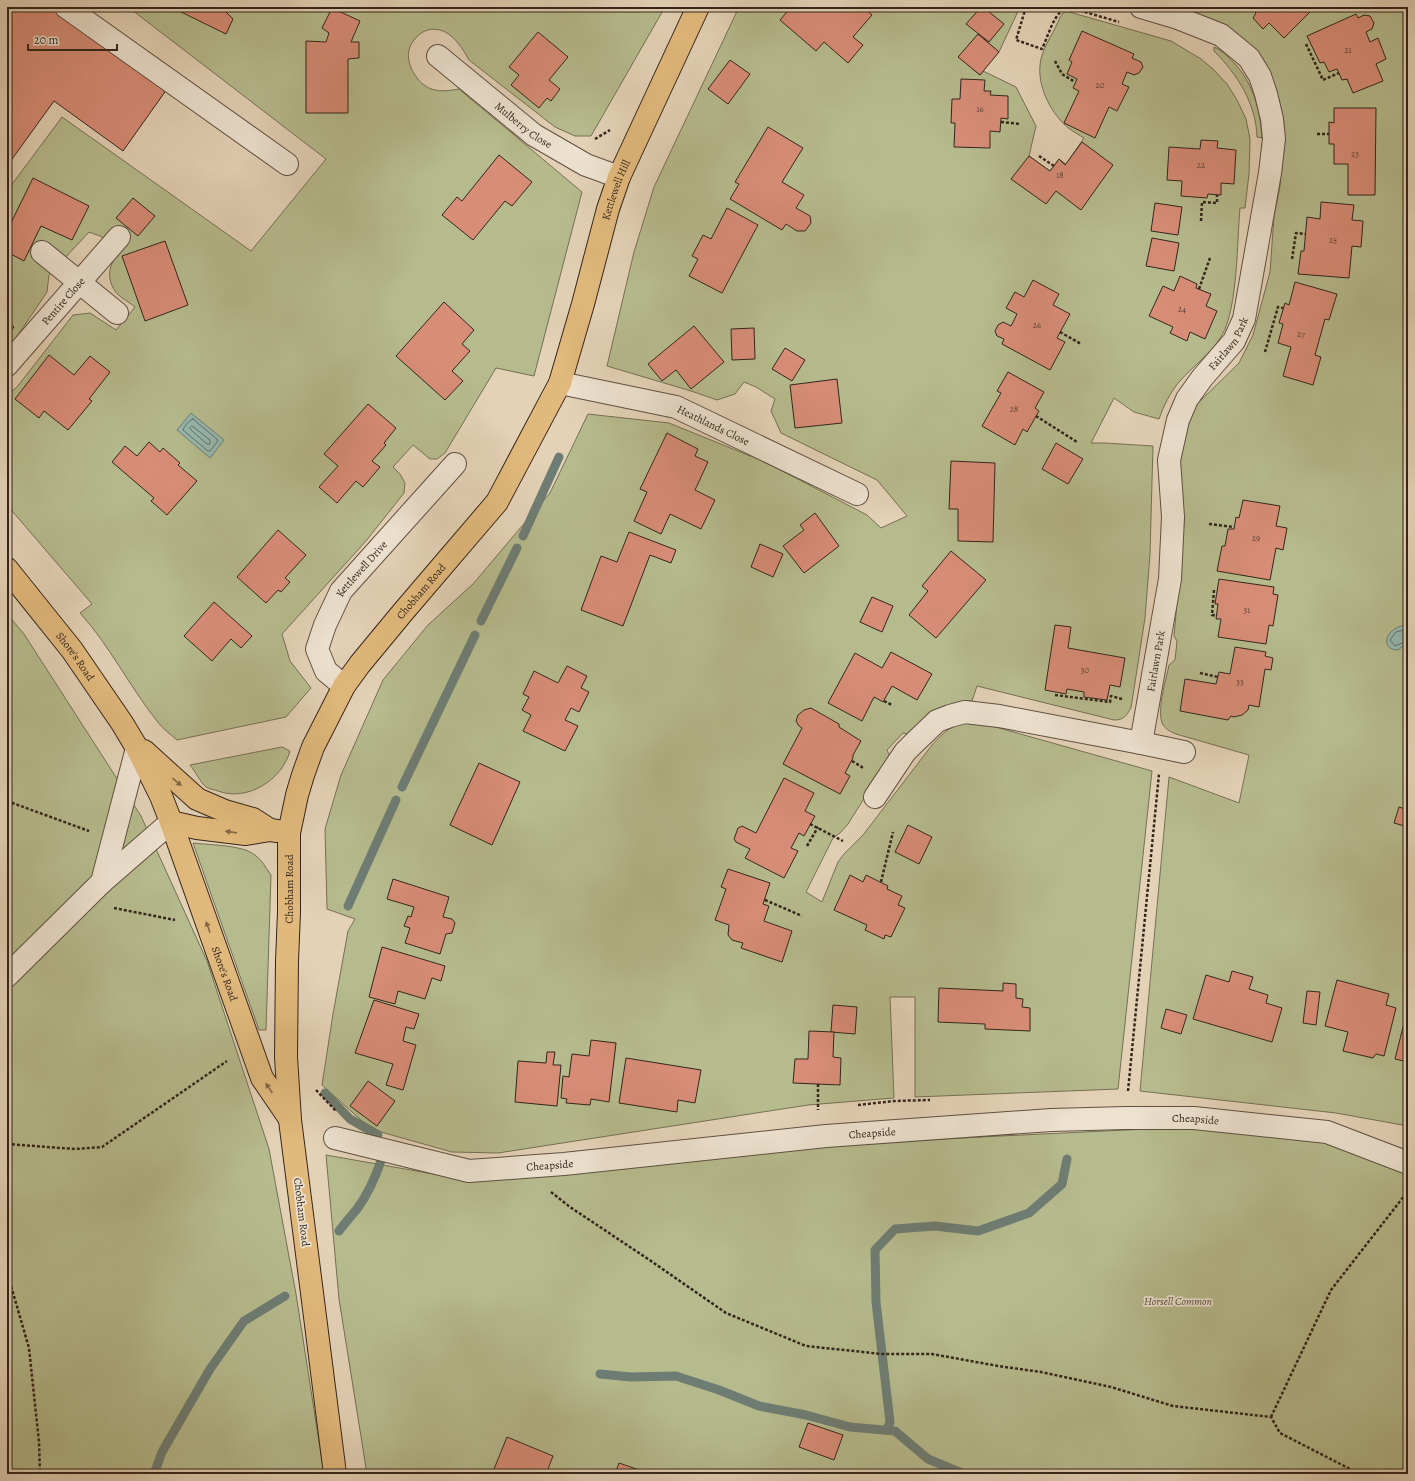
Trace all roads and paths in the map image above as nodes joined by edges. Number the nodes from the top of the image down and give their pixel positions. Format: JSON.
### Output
{"nodes":[{"id":1,"x":66,"y":7,"type":"edge"},
{"id":2,"x":698,"y":7,"type":"edge"},
{"id":3,"x":1026,"y":7,"type":"edge"},
{"id":4,"x":1141,"y":7,"type":"edge"},
{"id":5,"x":1120,"y":23,"type":"dead end"},
{"id":6,"x":1306,"y":44,"type":"dead end"},
{"id":7,"x":438,"y":56,"type":"dead end"},
{"id":8,"x":1055,"y":61,"type":"dead end"},
{"id":9,"x":1339,"y":73,"type":"dead end"},
{"id":10,"x":1075,"y":82,"type":"dead end"},
{"id":11,"x":1001,"y":122,"type":"dead end"},
{"id":12,"x":1020,"y":124,"type":"dead end"},
{"id":13,"x":1317,"y":134,"type":"dead end"},
{"id":14,"x":1329,"y":134,"type":"dead end"},
{"id":15,"x":1040,"y":156,"type":"dead end"},
{"id":16,"x":287,"y":164,"type":"dead end"},
{"id":17,"x":1054,"y":166,"type":"dead end"},
{"id":18,"x":619,"y":177,"type":"junction"},
{"id":19,"x":1217,"y":195,"type":"dead end"},
{"id":20,"x":1201,"y":221,"type":"dead end"},
{"id":21,"x":1306,"y":234,"type":"dead end"},
{"id":22,"x":119,"y":237,"type":"dead end"},
{"id":23,"x":42,"y":252,"type":"dead end"},
{"id":24,"x":1210,"y":258,"type":"dead end"},
{"id":25,"x":1292,"y":259,"type":"dead end"},
{"id":26,"x":80,"y":282,"type":"junction"},
{"id":27,"x":1199,"y":289,"type":"dead end"},
{"id":28,"x":1283,"y":308,"type":"dead end"},
{"id":29,"x":118,"y":313,"type":"dead end"},
{"id":30,"x":1060,"y":332,"type":"dead end"},
{"id":31,"x":1081,"y":344,"type":"dead end"},
{"id":32,"x":1265,"y":352,"type":"dead end"},
{"id":33,"x":7,"y":365,"type":"edge"},
{"id":34,"x":560,"y":383,"type":"junction"},
{"id":35,"x":1036,"y":416,"type":"dead end"},
{"id":36,"x":1077,"y":442,"type":"dead end"},
{"id":37,"x":455,"y":464,"type":"dead end"},
{"id":38,"x":857,"y":494,"type":"dead end"},
{"id":39,"x":1208,"y":524,"type":"dead end"},
{"id":40,"x":1234,"y":527,"type":"dead end"},
{"id":41,"x":7,"y":569,"type":"edge"},
{"id":42,"x":1214,"y":590,"type":"dead end"},
{"id":43,"x":1217,"y":616,"type":"dead end"},
{"id":44,"x":1200,"y":673,"type":"dead end"},
{"id":45,"x":1218,"y":676,"type":"dead end"},
{"id":46,"x":344,"y":686,"type":"junction"},
{"id":47,"x":1055,"y":695,"type":"dead end"},
{"id":48,"x":1124,"y":699,"type":"dead end"},
{"id":49,"x":884,"y":701,"type":"dead end"},
{"id":50,"x":892,"y":705,"type":"dead end"},
{"id":51,"x":1141,"y":743,"type":"junction"},
{"id":52,"x":1163,"y":747,"type":"junction"},
{"id":53,"x":137,"y":748,"type":"junction"},
{"id":54,"x":1184,"y":752,"type":"dead end"},
{"id":55,"x":852,"y":761,"type":"dead end"},
{"id":56,"x":859,"y":773,"type":"dead end"},
{"id":57,"x":875,"y":797,"type":"dead end"},
{"id":58,"x":7,"y":801,"type":"edge"},
{"id":59,"x":171,"y":822,"type":"junction"},
{"id":60,"x":810,"y":824,"type":"dead end"},
{"id":61,"x":818,"y":828,"type":"junction"},
{"id":62,"x":279,"y":831,"type":"junction"},
{"id":63,"x":892,"y":832,"type":"dead end"},
{"id":64,"x":113,"y":840,"type":"junction"},
{"id":65,"x":843,"y":841,"type":"dead end"},
{"id":66,"x":807,"y":846,"type":"dead end"},
{"id":67,"x":102,"y":882,"type":"junction"},
{"id":68,"x":881,"y":882,"type":"dead end"},
{"id":69,"x":765,"y":900,"type":"dead end"},
{"id":70,"x":82,"y":902,"type":"junction"},
{"id":71,"x":802,"y":916,"type":"dead end"},
{"id":72,"x":175,"y":920,"type":"dead end"},
{"id":73,"x":7,"y":976,"type":"edge"},
{"id":74,"x":251,"y":1044,"type":"junction"},
{"id":75,"x":1125,"y":1118,"type":"junction"},
{"id":76,"x":290,"y":1120,"type":"junction"},
{"id":77,"x":335,"y":1138,"type":"dead end"},
{"id":78,"x":7,"y":1144,"type":"edge"},
{"id":79,"x":1408,"y":1163,"type":"edge"},
{"id":80,"x":538,"y":1166,"type":"junction"},
{"id":81,"x":1408,"y":1191,"type":"edge"},
{"id":82,"x":7,"y":1272,"type":"edge"},
{"id":83,"x":1271,"y":1417,"type":"junction"},
{"id":84,"x":40,"y":1474,"type":"edge"},
{"id":85,"x":335,"y":1474,"type":"edge"},
{"id":86,"x":1357,"y":1474,"type":"edge"}],
"edges":[{"from":1,"to":16,"type":"street"},
{"from":2,"to":18,"type":"main road","name":"Kettlewell Hill"},
{"from":3,"to":5,"type":"path"},
{"from":4,"to":51,"type":"street","name":"Fairlawn Park"},
{"from":6,"to":9,"type":"path"},
{"from":7,"to":18,"type":"street","name":"Mulberry Close"},
{"from":8,"to":10,"type":"path"},
{"from":11,"to":12,"type":"path"},
{"from":13,"to":14,"type":"path"},
{"from":15,"to":17,"type":"path"},
{"from":18,"to":34,"type":"main road","name":"Kettlewell Hill"},
{"from":19,"to":20,"type":"path"},
{"from":21,"to":25,"type":"path"},
{"from":22,"to":26,"type":"street","name":"Pentire Close"},
{"from":23,"to":26,"type":"street"},
{"from":24,"to":27,"type":"path"},
{"from":26,"to":29,"type":"street"},
{"from":26,"to":33,"type":"street","name":"Pentire Close"},
{"from":28,"to":32,"type":"path"},
{"from":30,"to":31,"type":"path"},
{"from":34,"to":38,"type":"street","name":"Heathlands Close"},
{"from":34,"to":46,"type":"main road","name":"Chobham Road"},
{"from":35,"to":36,"type":"path"},
{"from":37,"to":46,"type":"street","name":"Kettlewell Drive"},
{"from":39,"to":40,"type":"path"},
{"from":41,"to":53,"type":"main road","name":"Shore's Road"},
{"from":42,"to":43,"type":"path"},
{"from":44,"to":45,"type":"path"},
{"from":46,"to":62,"type":"main road","name":"Chobham Road"},
{"from":47,"to":48,"type":"path"},
{"from":49,"to":50,"type":"path"},
{"from":51,"to":52,"type":"street"},
{"from":51,"to":57,"type":"street"},
{"from":52,"to":54,"type":"street"},
{"from":52,"to":75,"type":"path"},
{"from":53,"to":59,"type":"main road","name":"Shore's Road"},
{"from":53,"to":62,"type":"main road","name":"Shore's Road","one_way":true},
{"from":53,"to":64,"type":"street"},
{"from":55,"to":56,"type":"path"},
{"from":58,"to":64,"type":"path"},
{"from":62,"to":59,"type":"main road","one_way":true},
{"from":59,"to":67,"type":"street"},
{"from":74,"to":59,"type":"main road","name":"Shore's Road","one_way":true},
{"from":60,"to":61,"type":"path"},
{"from":61,"to":65,"type":"path"},
{"from":61,"to":66,"type":"path"},
{"from":62,"to":76,"type":"main road","name":"Chobham Road"},
{"from":63,"to":68,"type":"path"},
{"from":64,"to":67,"type":"street"},
{"from":67,"to":70,"type":"street"},
{"from":69,"to":71,"type":"path"},
{"from":70,"to":72,"type":"path"},
{"from":70,"to":73,"type":"street"},
{"from":76,"to":74,"type":"main road","name":"Shore's Road","one_way":true},
{"from":74,"to":78,"type":"path"},
{"from":75,"to":79,"type":"street","name":"Cheapside"},
{"from":75,"to":80,"type":"street","name":"Cheapside"},
{"from":76,"to":85,"type":"main road","name":"Chobham Road"},
{"from":77,"to":80,"type":"street","name":"Cheapside"},
{"from":80,"to":83,"type":"path"},
{"from":81,"to":83,"type":"path"},
{"from":82,"to":84,"type":"path"},
{"from":83,"to":86,"type":"path"}]}
